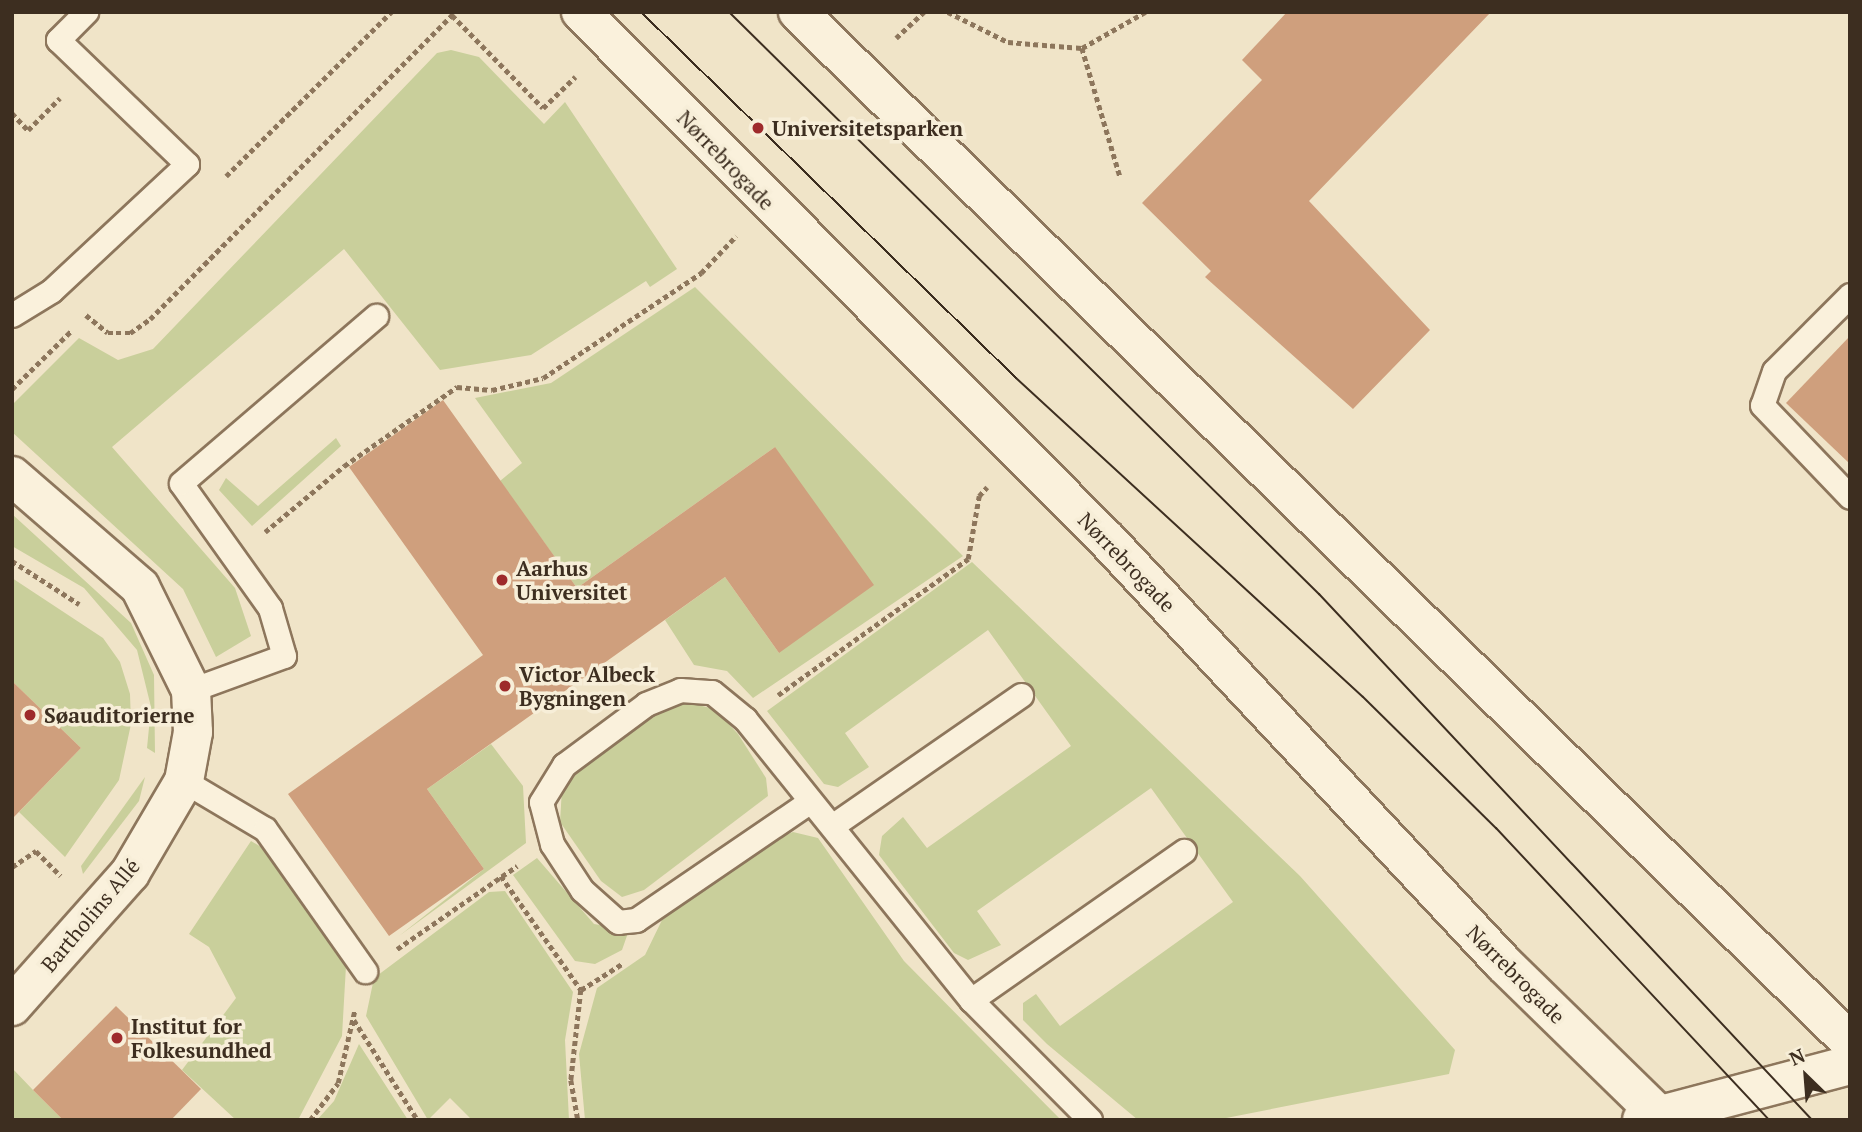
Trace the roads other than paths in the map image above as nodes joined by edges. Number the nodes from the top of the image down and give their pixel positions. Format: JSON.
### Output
{"nodes":[{"id":1,"x":86,"y":12,"type":"edge"},
{"id":2,"x":581,"y":12,"type":"edge"},
{"id":3,"x":798,"y":12,"type":"edge"},
{"id":4,"x":1850,"y":295,"type":"edge"},
{"id":5,"x":12,"y":314,"type":"edge"},
{"id":6,"x":376,"y":316,"type":"dead end"},
{"id":7,"x":12,"y":476,"type":"edge"},
{"id":8,"x":1850,"y":496,"type":"edge"},
{"id":9,"x":191,"y":690,"type":"junction"},
{"id":10,"x":1021,"y":695,"type":"dead end"},
{"id":11,"x":184,"y":781,"type":"junction"},
{"id":12,"x":809,"y":803,"type":"junction"},
{"id":13,"x":832,"y":826,"type":"junction"},
{"id":14,"x":1184,"y":851,"type":"dead end"},
{"id":15,"x":365,"y":971,"type":"road end"},
{"id":16,"x":971,"y":1000,"type":"junction"},
{"id":17,"x":12,"y":1006,"type":"edge"},
{"id":18,"x":1850,"y":1042,"type":"edge"},
{"id":19,"x":1850,"y":1065,"type":"edge"},
{"id":20,"x":1655,"y":1118,"type":"edge"},
{"id":21,"x":1090,"y":1120,"type":"edge"}],
"edges":[{"from":1,"to":5,"type":"lane"},
{"from":2,"to":20,"type":"main road","name":"Nørrebrogade"},
{"from":3,"to":18,"type":"main road"},
{"from":4,"to":8,"type":"lane"},
{"from":6,"to":9,"type":"lane"},
{"from":7,"to":9,"type":"main road"},
{"from":9,"to":11,"type":"main road","name":"Bartholins Allé"},
{"from":10,"to":13,"type":"lane"},
{"from":11,"to":15,"type":"lane"},
{"from":11,"to":17,"type":"main road","name":"Bartholins Allé"},
{"from":12,"to":12,"type":"lane"},
{"from":12,"to":13,"type":"lane"},
{"from":13,"to":16,"type":"lane"},
{"from":14,"to":16,"type":"lane"},
{"from":16,"to":21,"type":"lane"},
{"from":19,"to":20,"type":"main road"}]}
